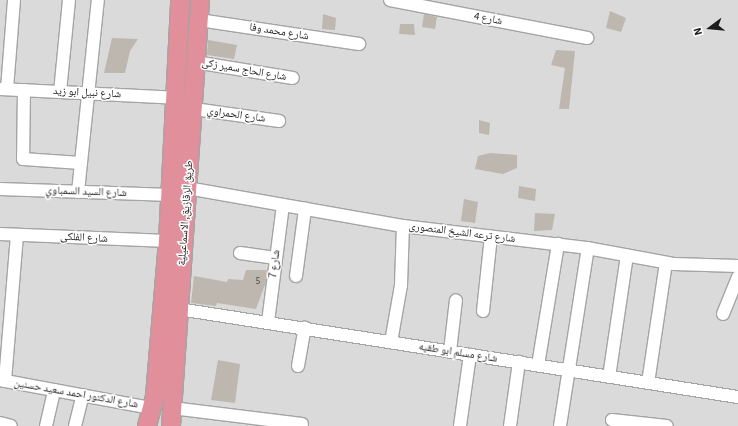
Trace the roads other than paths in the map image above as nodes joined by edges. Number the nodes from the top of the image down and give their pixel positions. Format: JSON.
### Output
{"nodes":[{"id":1,"x":14,"y":0,"type":"edge"},
{"id":2,"x":69,"y":0,"type":"edge"},
{"id":3,"x":98,"y":0,"type":"edge"},
{"id":4,"x":180,"y":0,"type":"edge"},
{"id":5,"x":200,"y":0,"type":"edge"},
{"id":6,"x":390,"y":0,"type":"edge"},
{"id":7,"x":199,"y":20,"type":"junction"},
{"id":8,"x":587,"y":38,"type":"dead end"},
{"id":9,"x":359,"y":44,"type":"dead end"},
{"id":10,"x":195,"y":62,"type":"junction"},
{"id":11,"x":293,"y":78,"type":"dead end"},
{"id":12,"x":24,"y":90,"type":"junction"},
{"id":13,"x":2,"y":91,"type":"edge"},
{"id":14,"x":60,"y":92,"type":"junction"},
{"id":15,"x":88,"y":94,"type":"junction"},
{"id":16,"x":175,"y":98,"type":"junction"},
{"id":17,"x":194,"y":109,"type":"junction"},
{"id":18,"x":279,"y":121,"type":"dead end"},
{"id":19,"x":81,"y":163,"type":"junction"},
{"id":20,"x":0,"y":189,"type":"edge"},
{"id":21,"x":179,"y":191,"type":"junction"},
{"id":22,"x":78,"y":192,"type":"junction"},
{"id":23,"x":283,"y":205,"type":"junction"},
{"id":24,"x":305,"y":209,"type":"junction"},
{"id":25,"x":403,"y":226,"type":"junction"},
{"id":26,"x":0,"y":234,"type":"edge"},
{"id":27,"x":17,"y":234,"type":"junction"},
{"id":28,"x":491,"y":236,"type":"junction"},
{"id":29,"x":168,"y":241,"type":"junction"},
{"id":30,"x":558,"y":244,"type":"junction"},
{"id":31,"x":588,"y":248,"type":"junction"},
{"id":32,"x":240,"y":253,"type":"dead end"},
{"id":33,"x":627,"y":255,"type":"junction"},
{"id":34,"x":276,"y":258,"type":"junction"},
{"id":35,"x":666,"y":263,"type":"junction"},
{"id":36,"x":738,"y":266,"type":"edge"},
{"id":37,"x":296,"y":276,"type":"dead end"},
{"id":38,"x":738,"y":277,"type":"edge"},
{"id":39,"x":456,"y":300,"type":"dead end"},
{"id":40,"x":179,"y":308,"type":"junction"},
{"id":41,"x":483,"y":311,"type":"dead end"},
{"id":42,"x":724,"y":314,"type":"dead end"},
{"id":43,"x":268,"y":322,"type":"junction"},
{"id":44,"x":305,"y":328,"type":"junction"},
{"id":45,"x":391,"y":342,"type":"junction"},
{"id":46,"x":450,"y":351,"type":"junction"},
{"id":47,"x":470,"y":354,"type":"junction"},
{"id":48,"x":519,"y":362,"type":"junction"},
{"id":49,"x":538,"y":365,"type":"junction"},
{"id":50,"x":298,"y":366,"type":"dead end"},
{"id":51,"x":568,"y":370,"type":"junction"},
{"id":52,"x":609,"y":376,"type":"junction"},
{"id":53,"x":3,"y":380,"type":"edge"},
{"id":54,"x":648,"y":383,"type":"junction"},
{"id":55,"x":54,"y":390,"type":"junction"},
{"id":56,"x":84,"y":395,"type":"junction"},
{"id":57,"x":738,"y":397,"type":"edge"},
{"id":58,"x":172,"y":408,"type":"junction"},
{"id":59,"x":149,"y":420,"type":"edge"},
{"id":60,"x":616,"y":422,"type":"edge"},
{"id":61,"x":0,"y":423,"type":"edge"},
{"id":62,"x":302,"y":424,"type":"dead end"},
{"id":63,"x":11,"y":426,"type":"edge"},
{"id":64,"x":46,"y":426,"type":"edge"},
{"id":65,"x":75,"y":426,"type":"edge"},
{"id":66,"x":171,"y":426,"type":"edge"},
{"id":67,"x":460,"y":426,"type":"edge"},
{"id":68,"x":510,"y":426,"type":"edge"},
{"id":69,"x":560,"y":426,"type":"edge"},
{"id":70,"x":667,"y":426,"type":"edge"}],
"edges":[{"from":1,"to":13,"type":"street"},
{"from":2,"to":14,"type":"street"},
{"from":3,"to":15,"type":"street"},
{"from":4,"to":16,"type":"highway","name":"طريق الزقازيق, الاسماعيلية"},
{"from":5,"to":7,"type":"highway","name":"طريق الزقازيق, الاسماعيلية"},
{"from":6,"to":8,"type":"street","name":"شارع 4"},
{"from":7,"to":9,"type":"street","name":"شارع محمد وفا"},
{"from":7,"to":10,"type":"highway","name":"طريق الزقازيق, الاسماعيلية"},
{"from":10,"to":11,"type":"street","name":"شارع الحاج سمير زكى"},
{"from":10,"to":17,"type":"highway","name":"طريق الزقازيق, الاسماعيلية"},
{"from":12,"to":13,"type":"street","name":"شارع نبيل ابو زيد"},
{"from":12,"to":14,"type":"street","name":"شارع نبيل ابو زيد"},
{"from":12,"to":19,"type":"street"},
{"from":14,"to":15,"type":"street","name":"شارع نبيل ابو زيد"},
{"from":15,"to":16,"type":"street","name":"شارع نبيل ابو زيد"},
{"from":15,"to":19,"type":"street"},
{"from":16,"to":21,"type":"highway","name":"طريق الزقازيق, الاسماعيلية"},
{"from":17,"to":18,"type":"street","name":"شارع الحمراوي"},
{"from":17,"to":21,"type":"highway","name":"طريق الزقازيق, الاسماعيلية"},
{"from":19,"to":22,"type":"street"},
{"from":20,"to":22,"type":"street","name":"شارع السيد السمباوي"},
{"from":21,"to":22,"type":"street","name":"شارع السيد السمباوي"},
{"from":21,"to":23,"type":"street","name":"شارع ترعه الشيخ المنصورى"},
{"from":21,"to":29,"type":"highway","name":"طريق الزقازيق, الاسماعيلية"},
{"from":21,"to":40,"type":"highway","name":"طريق الزقازيق, الاسماعيلية"},
{"from":23,"to":24,"type":"street","name":"شارع ترعه الشيخ المنصورى"},
{"from":23,"to":34,"type":"street","name":"شارع 7"},
{"from":24,"to":25,"type":"street","name":"شارع ترعه الشيخ المنصورى"},
{"from":24,"to":37,"type":"street"},
{"from":25,"to":28,"type":"street","name":"شارع ترعه الشيخ المنصورى"},
{"from":25,"to":45,"type":"street"},
{"from":26,"to":27,"type":"street","name":"شارع الفلكى"},
{"from":27,"to":29,"type":"street","name":"شارع الفلكى"},
{"from":27,"to":53,"type":"street"},
{"from":28,"to":30,"type":"street","name":"شارع ترعه الشيخ المنصورى"},
{"from":28,"to":41,"type":"street"},
{"from":29,"to":59,"type":"highway","name":"طريق الزقازيق, الاسماعيلية"},
{"from":30,"to":31,"type":"street","name":"شارع ترعه الشيخ المنصورى"},
{"from":30,"to":49,"type":"street"},
{"from":31,"to":33,"type":"street","name":"شارع ترعه الشيخ المنصورى"},
{"from":31,"to":51,"type":"street"},
{"from":32,"to":34,"type":"street"},
{"from":33,"to":35,"type":"street","name":"شارع ترعه الشيخ المنصورى"},
{"from":33,"to":52,"type":"street"},
{"from":34,"to":43,"type":"street","name":"شارع 7"},
{"from":35,"to":36,"type":"street","name":"شارع ترعه الشيخ المنصورى"},
{"from":35,"to":54,"type":"street"},
{"from":38,"to":42,"type":"street"},
{"from":39,"to":46,"type":"street"},
{"from":40,"to":43,"type":"street","name":"شارع مسلم ابو طقيه"},
{"from":40,"to":58,"type":"highway","name":"طريق الزقازيق, الاسماعيلية"},
{"from":43,"to":44,"type":"street","name":"شارع مسلم ابو طقيه"},
{"from":44,"to":45,"type":"street","name":"شارع مسلم ابو طقيه"},
{"from":44,"to":50,"type":"street"},
{"from":45,"to":46,"type":"street","name":"شارع مسلم ابو طقيه"},
{"from":46,"to":47,"type":"street","name":"شارع مسلم ابو طقيه"},
{"from":47,"to":48,"type":"street","name":"شارع مسلم ابو طقيه"},
{"from":47,"to":67,"type":"street"},
{"from":48,"to":49,"type":"street","name":"شارع مسلم ابو طقيه"},
{"from":48,"to":68,"type":"street"},
{"from":49,"to":51,"type":"street","name":"شارع مسلم ابو طقيه"},
{"from":51,"to":52,"type":"street","name":"شارع مسلم ابو طقيه"},
{"from":51,"to":69,"type":"street"},
{"from":52,"to":54,"type":"street","name":"شارع مسلم ابو طقيه"},
{"from":53,"to":55,"type":"street","name":"شارع الدكتور احمد سعيد حسنين"},
{"from":54,"to":57,"type":"street","name":"شارع مسلم ابو طقيه"},
{"from":55,"to":56,"type":"street","name":"شارع الدكتور احمد سعيد حسنين"},
{"from":55,"to":64,"type":"street"},
{"from":56,"to":59,"type":"street","name":"شارع الدكتور احمد سعيد حسنين"},
{"from":56,"to":65,"type":"street"},
{"from":58,"to":62,"type":"street"},
{"from":58,"to":66,"type":"highway","name":"طريق الزقازيق, الاسماعيلية"},
{"from":60,"to":70,"type":"street"},
{"from":61,"to":63,"type":"street"}]}
